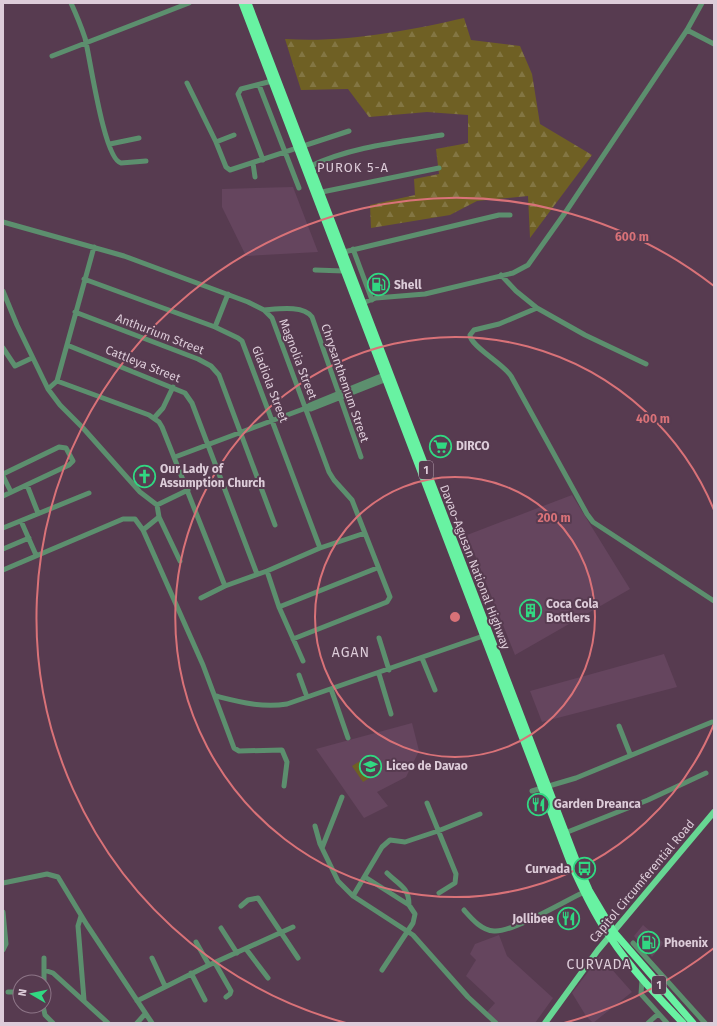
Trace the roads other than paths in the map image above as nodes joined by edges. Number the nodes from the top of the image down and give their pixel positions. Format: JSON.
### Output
{"nodes":[{"id":1,"x":72,"y":3,"type":"edge"},
{"id":2,"x":189,"y":3,"type":"edge"},
{"id":3,"x":242,"y":3,"type":"edge"},
{"id":4,"x":248,"y":3,"type":"edge"},
{"id":5,"x":702,"y":3,"type":"edge"},
{"id":6,"x":687,"y":30,"type":"junction"},
{"id":7,"x":86,"y":42,"type":"junction"},
{"id":8,"x":714,"y":44,"type":"edge"},
{"id":9,"x":52,"y":56,"type":"dead end"},
{"id":10,"x":272,"y":81,"type":"junction"},
{"id":11,"x":187,"y":83,"type":"dead end"},
{"id":12,"x":259,"y":85,"type":"junction"},
{"id":13,"x":349,"y":131,"type":"dead end"},
{"id":14,"x":234,"y":135,"type":"dead end"},
{"id":15,"x":442,"y":135,"type":"dead end"},
{"id":16,"x":139,"y":138,"type":"dead end"},
{"id":17,"x":216,"y":142,"type":"junction"},
{"id":18,"x":110,"y":144,"type":"junction"},
{"id":19,"x":301,"y":147,"type":"junction"},
{"id":20,"x":285,"y":152,"type":"junction"},
{"id":21,"x":263,"y":160,"type":"junction"},
{"id":22,"x":146,"y":161,"type":"dead end"},
{"id":23,"x":253,"y":163,"type":"junction"},
{"id":24,"x":311,"y":166,"type":"junction"},
{"id":25,"x":439,"y":168,"type":"dead end"},
{"id":26,"x":255,"y":177,"type":"dead end"},
{"id":27,"x":299,"y":188,"type":"dead end"},
{"id":28,"x":322,"y":192,"type":"junction"},
{"id":29,"x":510,"y":215,"type":"dead end"},
{"id":30,"x":3,"y":222,"type":"edge"},
{"id":31,"x":94,"y":247,"type":"junction"},
{"id":32,"x":353,"y":249,"type":"junction"},
{"id":33,"x":344,"y":252,"type":"junction"},
{"id":34,"x":315,"y":270,"type":"dead end"},
{"id":35,"x":344,"y":271,"type":"junction"},
{"id":36,"x":500,"y":275,"type":"junction"},
{"id":37,"x":84,"y":279,"type":"junction"},
{"id":38,"x":3,"y":291,"type":"edge"},
{"id":39,"x":228,"y":294,"type":"junction"},
{"id":40,"x":372,"y":300,"type":"junction"},
{"id":41,"x":360,"y":304,"type":"junction"},
{"id":42,"x":537,"y":308,"type":"junction"},
{"id":43,"x":264,"y":310,"type":"junction"},
{"id":44,"x":75,"y":312,"type":"junction"},
{"id":45,"x":215,"y":327,"type":"junction"},
{"id":46,"x":67,"y":346,"type":"junction"},
{"id":47,"x":3,"y":348,"type":"edge"},
{"id":48,"x":32,"y":358,"type":"junction"},
{"id":49,"x":646,"y":364,"type":"dead end"},
{"id":50,"x":387,"y":376,"type":"junction"},
{"id":51,"x":57,"y":381,"type":"junction"},
{"id":52,"x":173,"y":387,"type":"junction"},
{"id":53,"x":48,"y":389,"type":"junction"},
{"id":54,"x":339,"y":396,"type":"junction"},
{"id":55,"x":306,"y":408,"type":"junction"},
{"id":56,"x":154,"y":418,"type":"junction"},
{"id":57,"x":273,"y":421,"type":"junction"},
{"id":58,"x":240,"y":433,"type":"junction"},
{"id":59,"x":208,"y":446,"type":"junction"},
{"id":60,"x":175,"y":457,"type":"junction"},
{"id":61,"x":361,"y":458,"type":"dead end"},
{"id":62,"x":3,"y":475,"type":"edge"},
{"id":63,"x":27,"y":485,"type":"junction"},
{"id":64,"x":188,"y":490,"type":"junction"},
{"id":65,"x":11,"y":492,"type":"junction"},
{"id":66,"x":89,"y":492,"type":"dead end"},
{"id":67,"x":3,"y":496,"type":"edge"},
{"id":68,"x":157,"y":505,"type":"junction"},
{"id":69,"x":38,"y":513,"type":"junction"},
{"id":70,"x":159,"y":517,"type":"junction"},
{"id":71,"x":21,"y":520,"type":"junction"},
{"id":72,"x":275,"y":525,"type":"dead end"},
{"id":73,"x":3,"y":527,"type":"edge"},
{"id":74,"x":143,"y":530,"type":"junction"},
{"id":75,"x":365,"y":533,"type":"junction"},
{"id":76,"x":29,"y":538,"type":"junction"},
{"id":77,"x":320,"y":548,"type":"junction"},
{"id":78,"x":3,"y":549,"type":"edge"},
{"id":79,"x":36,"y":555,"type":"junction"},
{"id":80,"x":180,"y":562,"type":"dead end"},
{"id":81,"x":377,"y":568,"type":"junction"},
{"id":82,"x":3,"y":570,"type":"edge"},
{"id":83,"x":267,"y":571,"type":"junction"},
{"id":84,"x":257,"y":574,"type":"junction"},
{"id":85,"x":225,"y":586,"type":"junction"},
{"id":86,"x":201,"y":598,"type":"dead end"},
{"id":87,"x":714,"y":601,"type":"edge"},
{"id":88,"x":279,"y":607,"type":"junction"},
{"id":89,"x":486,"y":635,"type":"junction"},
{"id":90,"x":379,"y":638,"type":"dead end"},
{"id":91,"x":293,"y":639,"type":"junction"},
{"id":92,"x":422,"y":658,"type":"junction"},
{"id":93,"x":303,"y":661,"type":"dead end"},
{"id":94,"x":389,"y":670,"type":"junction"},
{"id":95,"x":379,"y":674,"type":"junction"},
{"id":96,"x":299,"y":675,"type":"dead end"},
{"id":97,"x":331,"y":689,"type":"junction"},
{"id":98,"x":434,"y":690,"type":"dead end"},
{"id":99,"x":216,"y":696,"type":"junction"},
{"id":100,"x":307,"y":697,"type":"junction"},
{"id":101,"x":391,"y":714,"type":"dead end"},
{"id":102,"x":712,"y":722,"type":"dead end"},
{"id":103,"x":619,"y":726,"type":"dead end"},
{"id":104,"x":348,"y":738,"type":"dead end"},
{"id":105,"x":630,"y":754,"type":"junction"},
{"id":106,"x":706,"y":773,"type":"dead end"},
{"id":107,"x":284,"y":786,"type":"dead end"},
{"id":108,"x":544,"y":788,"type":"junction"},
{"id":109,"x":532,"y":791,"type":"dead end"},
{"id":110,"x":342,"y":797,"type":"dead end"},
{"id":111,"x":427,"y":803,"type":"dead end"},
{"id":112,"x":714,"y":812,"type":"edge"},
{"id":113,"x":480,"y":814,"type":"dead end"},
{"id":114,"x":314,"y":826,"type":"dead end"},
{"id":115,"x":438,"y":831,"type":"junction"},
{"id":116,"x":565,"y":833,"type":"junction"},
{"id":117,"x":322,"y":848,"type":"junction"},
{"id":118,"x":387,"y":873,"type":"dead end"},
{"id":119,"x":366,"y":877,"type":"junction"},
{"id":120,"x":3,"y":883,"type":"edge"},
{"id":121,"x":584,"y":892,"type":"junction"},
{"id":122,"x":439,"y":893,"type":"dead end"},
{"id":123,"x":353,"y":896,"type":"junction"},
{"id":124,"x":409,"y":905,"type":"junction"},
{"id":125,"x":241,"y":906,"type":"dead end"},
{"id":126,"x":464,"y":910,"type":"dead end"},
{"id":127,"x":3,"y":912,"type":"edge"},
{"id":128,"x":81,"y":916,"type":"junction"},
{"id":129,"x":87,"y":925,"type":"junction"},
{"id":130,"x":78,"y":926,"type":"junction"},
{"id":131,"x":293,"y":927,"type":"dead end"},
{"id":132,"x":221,"y":928,"type":"dead end"},
{"id":133,"x":281,"y":932,"type":"junction"},
{"id":134,"x":407,"y":932,"type":"junction"},
{"id":135,"x":612,"y":935,"type":"junction"},
{"id":136,"x":196,"y":942,"type":"dead end"},
{"id":137,"x":633,"y":943,"type":"dead end"},
{"id":138,"x":246,"y":949,"type":"junction"},
{"id":139,"x":3,"y":950,"type":"edge"},
{"id":140,"x":237,"y":953,"type":"junction"},
{"id":141,"x":44,"y":958,"type":"dead end"},
{"id":142,"x":152,"y":958,"type":"dead end"},
{"id":143,"x":298,"y":958,"type":"dead end"},
{"id":144,"x":212,"y":964,"type":"junction"},
{"id":145,"x":44,"y":970,"type":"junction"},
{"id":146,"x":382,"y":970,"type":"dead end"},
{"id":147,"x":191,"y":973,"type":"junction"},
{"id":148,"x":44,"y":974,"type":"edge"},
{"id":149,"x":268,"y":978,"type":"dead end"},
{"id":150,"x":642,"y":980,"type":"junction"},
{"id":151,"x":165,"y":986,"type":"junction"},
{"id":152,"x":8,"y":992,"type":"dead end"},
{"id":153,"x":12,"y":992,"type":"edge"},
{"id":154,"x":226,"y":997,"type":"dead end"},
{"id":155,"x":84,"y":1000,"type":"junction"},
{"id":156,"x":205,"y":1000,"type":"dead end"},
{"id":157,"x":137,"y":1001,"type":"junction"},
{"id":158,"x":45,"y":1014,"type":"edge"},
{"id":159,"x":145,"y":1014,"type":"junction"},
{"id":160,"x":658,"y":1014,"type":"junction"},
{"id":161,"x":53,"y":1023,"type":"edge"},
{"id":162,"x":108,"y":1023,"type":"edge"},
{"id":163,"x":136,"y":1023,"type":"edge"},
{"id":164,"x":152,"y":1023,"type":"edge"},
{"id":165,"x":496,"y":1023,"type":"edge"},
{"id":166,"x":545,"y":1023,"type":"edge"},
{"id":167,"x":648,"y":1023,"type":"edge"},
{"id":168,"x":667,"y":1023,"type":"edge"},
{"id":169,"x":683,"y":1023,"type":"edge"},
{"id":170,"x":693,"y":1023,"type":"edge"},
{"id":171,"x":705,"y":1023,"type":"edge"}],
"edges":[{"from":1,"to":7,"type":"street"},
{"from":2,"to":7,"type":"street"},
{"from":3,"to":10,"type":"highway","name":"Davao-Agusan National Highway","number":"1"},
{"from":4,"to":19,"type":"highway","name":"Davao-Agusan National Highway","number":"1"},
{"from":5,"to":6,"type":"street"},
{"from":6,"to":8,"type":"street"},
{"from":6,"to":36,"type":"street"},
{"from":7,"to":9,"type":"street"},
{"from":7,"to":18,"type":"street"},
{"from":10,"to":12,"type":"street"},
{"from":10,"to":19,"type":"highway","name":"Davao-Agusan National Highway","number":"1"},
{"from":11,"to":17,"type":"street"},
{"from":12,"to":20,"type":"street"},
{"from":12,"to":21,"type":"street"},
{"from":13,"to":19,"type":"street"},
{"from":14,"to":17,"type":"street"},
{"from":15,"to":24,"type":"street"},
{"from":16,"to":18,"type":"street"},
{"from":17,"to":23,"type":"street"},
{"from":18,"to":22,"type":"street"},
{"from":19,"to":20,"type":"street"},
{"from":19,"to":24,"type":"highway","name":"Davao-Agusan National Highway","number":"1"},
{"from":19,"to":35,"type":"highway","name":"Davao-Agusan National Highway","number":"1"},
{"from":20,"to":21,"type":"street"},
{"from":20,"to":27,"type":"street"},
{"from":21,"to":23,"type":"street"},
{"from":23,"to":26,"type":"street"},
{"from":24,"to":28,"type":"highway","name":"Davao-Agusan National Highway","number":"1"},
{"from":25,"to":28,"type":"street"},
{"from":28,"to":33,"type":"highway","name":"Davao-Agusan National Highway","number":"1"},
{"from":29,"to":32,"type":"street"},
{"from":30,"to":31,"type":"street","name":"Magnolia Street"},
{"from":31,"to":37,"type":"street"},
{"from":31,"to":39,"type":"street","name":"Magnolia Street"},
{"from":32,"to":33,"type":"street"},
{"from":32,"to":40,"type":"street"},
{"from":33,"to":41,"type":"highway","name":"Davao-Agusan National Highway","number":"1"},
{"from":34,"to":35,"type":"street"},
{"from":35,"to":41,"type":"highway","name":"Davao-Agusan National Highway","number":"1"},
{"from":36,"to":40,"type":"street"},
{"from":36,"to":42,"type":"street"},
{"from":37,"to":44,"type":"street"},
{"from":37,"to":45,"type":"street","name":"Gladiola Street"},
{"from":38,"to":48,"type":"street"},
{"from":39,"to":43,"type":"street","name":"Magnolia Street"},
{"from":39,"to":45,"type":"street"},
{"from":40,"to":41,"type":"street"},
{"from":41,"to":50,"type":"highway","name":"Davao-Agusan National Highway","number":"1"},
{"from":42,"to":49,"type":"street"},
{"from":42,"to":87,"type":"street"},
{"from":43,"to":54,"type":"street","name":"Chrysanthemum Street"},
{"from":43,"to":55,"type":"street","name":"Magnolia Street"},
{"from":44,"to":46,"type":"street"},
{"from":44,"to":58,"type":"street","name":"Anthurium Street"},
{"from":45,"to":57,"type":"street","name":"Gladiola Street"},
{"from":46,"to":51,"type":"street"},
{"from":46,"to":52,"type":"street","name":"Cattleya Street"},
{"from":47,"to":48,"type":"street"},
{"from":48,"to":53,"type":"street"},
{"from":50,"to":54,"type":"street"},
{"from":50,"to":89,"type":"highway","name":"Davao-Agusan National Highway","number":"1"},
{"from":51,"to":53,"type":"street"},
{"from":51,"to":56,"type":"street"},
{"from":52,"to":56,"type":"street"},
{"from":52,"to":59,"type":"street","name":"Cattleya Street"},
{"from":53,"to":68,"type":"street"},
{"from":54,"to":55,"type":"street"},
{"from":54,"to":61,"type":"street","name":"Chrysanthemum Street"},
{"from":55,"to":57,"type":"street"},
{"from":55,"to":75,"type":"street","name":"Magnolia Street"},
{"from":56,"to":60,"type":"street"},
{"from":57,"to":58,"type":"street"},
{"from":57,"to":77,"type":"street","name":"Gladiola Street"},
{"from":58,"to":59,"type":"street"},
{"from":58,"to":72,"type":"street","name":"Anthurium Street"},
{"from":59,"to":60,"type":"street"},
{"from":59,"to":84,"type":"street","name":"Cattleya Street"},
{"from":60,"to":64,"type":"street"},
{"from":62,"to":63,"type":"street"},
{"from":62,"to":65,"type":"street"},
{"from":63,"to":65,"type":"street"},
{"from":63,"to":69,"type":"street"},
{"from":64,"to":68,"type":"street"},
{"from":64,"to":85,"type":"street"},
{"from":65,"to":67,"type":"street"},
{"from":66,"to":69,"type":"street"},
{"from":68,"to":70,"type":"street"},
{"from":69,"to":71,"type":"street"},
{"from":70,"to":74,"type":"street"},
{"from":70,"to":80,"type":"street"},
{"from":71,"to":73,"type":"street"},
{"from":71,"to":76,"type":"street"},
{"from":74,"to":79,"type":"street"},
{"from":74,"to":99,"type":"street"},
{"from":75,"to":77,"type":"street"},
{"from":75,"to":81,"type":"street","name":"Magnolia Street"},
{"from":76,"to":78,"type":"street"},
{"from":76,"to":79,"type":"street"},
{"from":77,"to":83,"type":"street"},
{"from":79,"to":82,"type":"street"},
{"from":81,"to":88,"type":"street"},
{"from":81,"to":91,"type":"street","name":"Magnolia Street"},
{"from":83,"to":84,"type":"street"},
{"from":83,"to":88,"type":"street"},
{"from":84,"to":85,"type":"street"},
{"from":85,"to":86,"type":"street"},
{"from":88,"to":91,"type":"street"},
{"from":89,"to":92,"type":"street"},
{"from":89,"to":108,"type":"highway","name":"Davao-Agusan National Highway","number":"1"},
{"from":90,"to":94,"type":"street"},
{"from":91,"to":93,"type":"street"},
{"from":92,"to":94,"type":"street"},
{"from":92,"to":98,"type":"street"},
{"from":94,"to":95,"type":"street"},
{"from":95,"to":97,"type":"street"},
{"from":95,"to":101,"type":"street"},
{"from":96,"to":100,"type":"street"},
{"from":97,"to":100,"type":"street"},
{"from":97,"to":104,"type":"street"},
{"from":99,"to":100,"type":"street"},
{"from":99,"to":107,"type":"street"},
{"from":102,"to":105,"type":"street"},
{"from":103,"to":105,"type":"street"},
{"from":105,"to":108,"type":"street"},
{"from":106,"to":116,"type":"street"},
{"from":108,"to":109,"type":"street"},
{"from":108,"to":116,"type":"highway","name":"Davao-Agusan National Highway","number":"1"},
{"from":108,"to":121,"type":"highway","name":"Davao-Agusan National Highway","number":"1"},
{"from":110,"to":117,"type":"street"},
{"from":111,"to":115,"type":"street"},
{"from":112,"to":135,"type":"main road","name":"Capitol Circumferential Road"},
{"from":113,"to":115,"type":"street"},
{"from":114,"to":117,"type":"street"},
{"from":115,"to":119,"type":"street"},
{"from":115,"to":122,"type":"street"},
{"from":116,"to":135,"type":"highway","name":"Davao-Agusan National Highway","number":"1"},
{"from":117,"to":123,"type":"street"},
{"from":118,"to":124,"type":"street"},
{"from":119,"to":123,"type":"street"},
{"from":119,"to":124,"type":"street"},
{"from":120,"to":128,"type":"street"},
{"from":121,"to":126,"type":"street"},
{"from":121,"to":135,"type":"highway","name":"Davao-Agusan National Highway","number":"1"},
{"from":123,"to":134,"type":"street"},
{"from":124,"to":134,"type":"street"},
{"from":125,"to":133,"type":"street"},
{"from":127,"to":139,"type":"street"},
{"from":128,"to":129,"type":"street"},
{"from":128,"to":130,"type":"street"},
{"from":129,"to":130,"type":"street"},
{"from":129,"to":157,"type":"street"},
{"from":130,"to":155,"type":"street"},
{"from":131,"to":133,"type":"street"},
{"from":132,"to":140,"type":"street"},
{"from":133,"to":138,"type":"street"},
{"from":133,"to":143,"type":"street"},
{"from":134,"to":146,"type":"street"},
{"from":134,"to":165,"type":"street"},
{"from":135,"to":150,"type":"highway","name":"Davao-Agusan National Highway","number":"1"},
{"from":135,"to":166,"type":"main road","name":"Capitol Circumferential Road"},
{"from":135,"to":170,"type":"highway","name":"Davao-Agusan National Highway","number":"1"},
{"from":136,"to":144,"type":"street"},
{"from":137,"to":171,"type":"street"},
{"from":138,"to":140,"type":"street"},
{"from":138,"to":149,"type":"street"},
{"from":140,"to":144,"type":"street"},
{"from":141,"to":145,"type":"street"},
{"from":142,"to":151,"type":"street"},
{"from":144,"to":147,"type":"street"},
{"from":144,"to":154,"type":"street"},
{"from":145,"to":148,"type":"street"},
{"from":145,"to":155,"type":"street"},
{"from":147,"to":151,"type":"street"},
{"from":147,"to":156,"type":"street"},
{"from":150,"to":160,"type":"street"},
{"from":150,"to":169,"type":"highway","name":"Davao-Agusan National Highway","number":"1"},
{"from":151,"to":157,"type":"street"},
{"from":152,"to":153,"type":"street"},
{"from":155,"to":162,"type":"street"},
{"from":157,"to":159,"type":"street"},
{"from":158,"to":161,"type":"street"},
{"from":159,"to":163,"type":"street"},
{"from":159,"to":164,"type":"street"},
{"from":160,"to":167,"type":"street"},
{"from":160,"to":168,"type":"street"}]}
